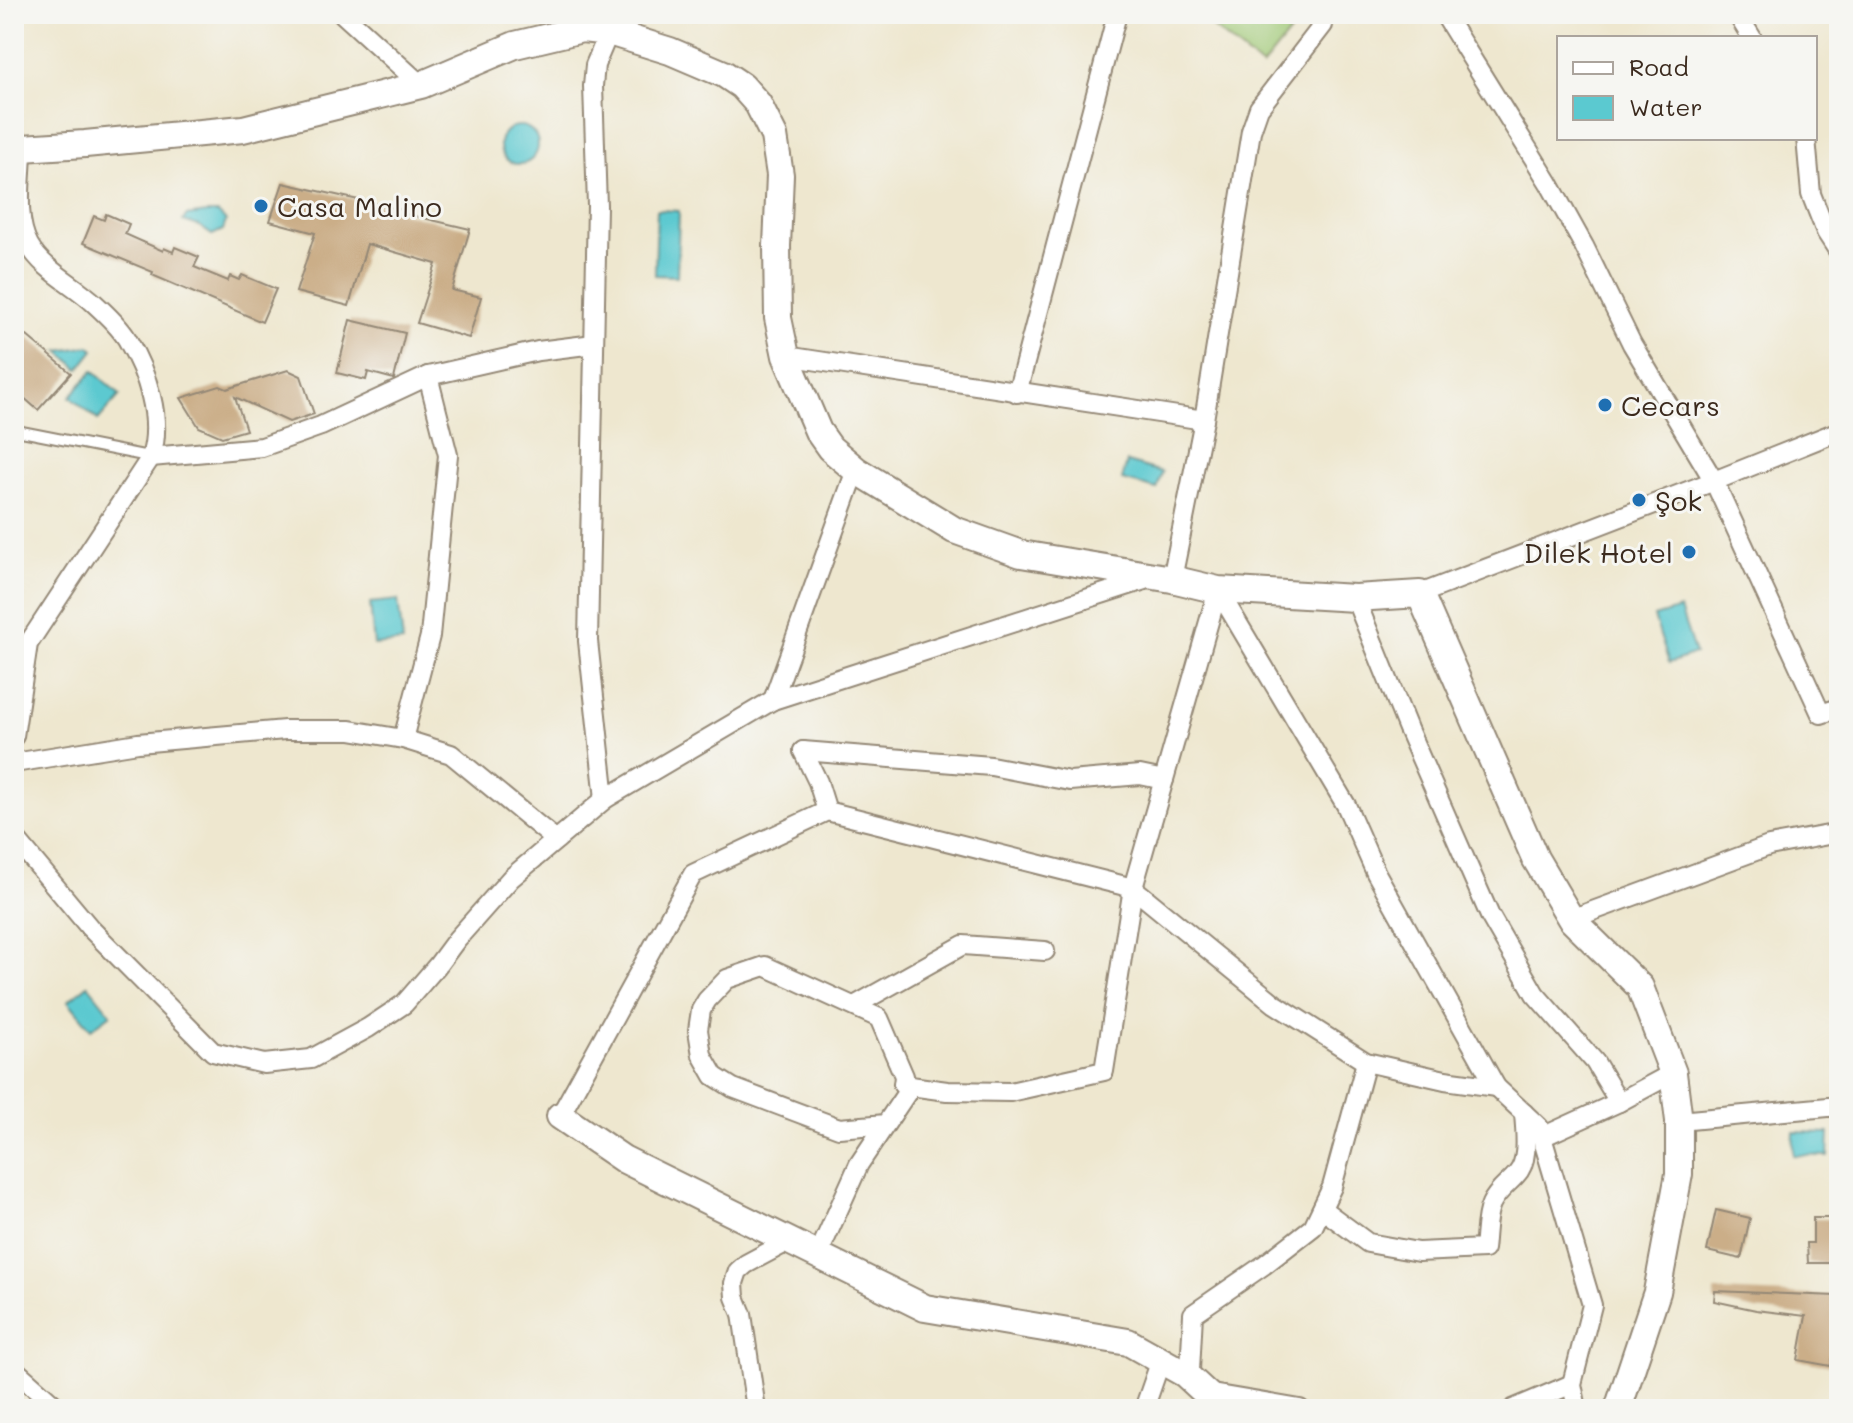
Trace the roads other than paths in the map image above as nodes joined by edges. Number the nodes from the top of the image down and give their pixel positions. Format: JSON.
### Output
{"nodes":[{"id":1,"x":343,"y":14,"type":"edge"},
{"id":2,"x":1117,"y":14,"type":"edge"},
{"id":3,"x":1444,"y":14,"type":"edge"},
{"id":4,"x":1737,"y":14,"type":"edge"},
{"id":5,"x":615,"y":23,"type":"edge"},
{"id":6,"x":1323,"y":25,"type":"dead end"},
{"id":7,"x":1751,"y":36,"type":"edge"},
{"id":8,"x":421,"y":85,"type":"junction"},
{"id":9,"x":1806,"y":140,"type":"edge"},
{"id":10,"x":18,"y":147,"type":"edge"},
{"id":11,"x":1839,"y":252,"type":"edge"},
{"id":12,"x":594,"y":344,"type":"junction"},
{"id":13,"x":786,"y":356,"type":"junction"},
{"id":14,"x":428,"y":376,"type":"junction"},
{"id":15,"x":1017,"y":393,"type":"junction"},
{"id":16,"x":1204,"y":420,"type":"junction"},
{"id":17,"x":14,"y":430,"type":"edge"},
{"id":18,"x":1839,"y":431,"type":"edge"},
{"id":19,"x":151,"y":457,"type":"junction"},
{"id":20,"x":856,"y":470,"type":"junction"},
{"id":21,"x":1714,"y":481,"type":"junction"},
{"id":22,"x":1162,"y":578,"type":"junction"},
{"id":23,"x":1218,"y":590,"type":"junction"},
{"id":24,"x":1420,"y":594,"type":"junction"},
{"id":25,"x":1355,"y":598,"type":"junction"},
{"id":26,"x":773,"y":700,"type":"junction"},
{"id":27,"x":1839,"y":708,"type":"edge"},
{"id":28,"x":14,"y":736,"type":"edge"},
{"id":29,"x":403,"y":739,"type":"junction"},
{"id":30,"x":14,"y":763,"type":"edge"},
{"id":31,"x":1164,"y":780,"type":"junction"},
{"id":32,"x":605,"y":799,"type":"junction"},
{"id":33,"x":827,"y":811,"type":"junction"},
{"id":34,"x":1839,"y":833,"type":"edge"},
{"id":35,"x":14,"y":834,"type":"edge"},
{"id":36,"x":556,"y":840,"type":"junction"},
{"id":37,"x":1133,"y":888,"type":"junction"},
{"id":38,"x":1571,"y":919,"type":"junction"},
{"id":39,"x":1045,"y":951,"type":"dead end"},
{"id":40,"x":854,"y":1006,"type":"junction"},
{"id":41,"x":1366,"y":1062,"type":"junction"},
{"id":42,"x":1673,"y":1073,"type":"junction"},
{"id":43,"x":903,"y":1085,"type":"junction"},
{"id":44,"x":1496,"y":1087,"type":"junction"},
{"id":45,"x":1619,"y":1102,"type":"junction"},
{"id":46,"x":1839,"y":1106,"type":"edge"},
{"id":47,"x":1524,"y":1113,"type":"junction"},
{"id":48,"x":560,"y":1116,"type":"joint"},
{"id":49,"x":1679,"y":1121,"type":"junction"},
{"id":50,"x":886,"y":1124,"type":"junction"},
{"id":51,"x":1542,"y":1137,"type":"junction"},
{"id":52,"x":1322,"y":1209,"type":"junction"},
{"id":53,"x":789,"y":1241,"type":"junction"},
{"id":54,"x":818,"y":1255,"type":"junction"},
{"id":55,"x":1161,"y":1360,"type":"junction"},
{"id":56,"x":14,"y":1369,"type":"edge"},
{"id":57,"x":1572,"y":1384,"type":"junction"},
{"id":58,"x":1207,"y":1394,"type":"edge"},
{"id":59,"x":59,"y":1409,"type":"edge"},
{"id":60,"x":756,"y":1409,"type":"edge"},
{"id":61,"x":1144,"y":1409,"type":"edge"},
{"id":62,"x":1300,"y":1409,"type":"edge"},
{"id":63,"x":1513,"y":1409,"type":"edge"},
{"id":64,"x":1577,"y":1409,"type":"edge"},
{"id":65,"x":1618,"y":1409,"type":"edge"}],
"edges":[{"from":1,"to":8,"type":"street"},
{"from":2,"to":15,"type":"street"},
{"from":3,"to":21,"type":"street"},
{"from":4,"to":7,"type":"street"},
{"from":5,"to":8,"type":"street"},
{"from":5,"to":12,"type":"street"},
{"from":5,"to":13,"type":"street"},
{"from":6,"to":16,"type":"street"},
{"from":8,"to":10,"type":"street"},
{"from":9,"to":11,"type":"street"},
{"from":10,"to":19,"type":"street"},
{"from":12,"to":14,"type":"street"},
{"from":12,"to":32,"type":"street"},
{"from":13,"to":15,"type":"street"},
{"from":13,"to":20,"type":"street"},
{"from":14,"to":19,"type":"street"},
{"from":14,"to":29,"type":"street"},
{"from":15,"to":16,"type":"street"},
{"from":16,"to":22,"type":"street"},
{"from":17,"to":19,"type":"lane"},
{"from":18,"to":21,"type":"street"},
{"from":19,"to":28,"type":"street"},
{"from":20,"to":22,"type":"street"},
{"from":20,"to":26,"type":"street"},
{"from":21,"to":24,"type":"street"},
{"from":21,"to":27,"type":"street"},
{"from":22,"to":23,"type":"street"},
{"from":22,"to":26,"type":"street"},
{"from":23,"to":25,"type":"street"},
{"from":23,"to":31,"type":"street"},
{"from":23,"to":44,"type":"street"},
{"from":24,"to":25,"type":"street"},
{"from":24,"to":38,"type":"street"},
{"from":25,"to":45,"type":"street"},
{"from":26,"to":32,"type":"street"},
{"from":29,"to":30,"type":"street"},
{"from":29,"to":36,"type":"street"},
{"from":31,"to":33,"type":"street"},
{"from":31,"to":37,"type":"street"},
{"from":32,"to":36,"type":"street"},
{"from":33,"to":37,"type":"street"},
{"from":33,"to":48,"type":"street"},
{"from":34,"to":38,"type":"street"},
{"from":35,"to":36,"type":"street"},
{"from":37,"to":41,"type":"street"},
{"from":37,"to":43,"type":"street"},
{"from":38,"to":42,"type":"street"},
{"from":39,"to":40,"type":"street"},
{"from":40,"to":43,"type":"street"},
{"from":40,"to":50,"type":"street"},
{"from":41,"to":44,"type":"street"},
{"from":41,"to":52,"type":"street"},
{"from":42,"to":45,"type":"street"},
{"from":42,"to":49,"type":"street"},
{"from":43,"to":50,"type":"street"},
{"from":44,"to":47,"type":"street"},
{"from":45,"to":51,"type":"street"},
{"from":46,"to":49,"type":"street"},
{"from":47,"to":51,"type":"street"},
{"from":47,"to":52,"type":"street"},
{"from":48,"to":53,"type":"street"},
{"from":49,"to":65,"type":"street"},
{"from":50,"to":54,"type":"street"},
{"from":51,"to":57,"type":"street"},
{"from":52,"to":58,"type":"street"},
{"from":53,"to":54,"type":"street"},
{"from":53,"to":60,"type":"street"},
{"from":54,"to":55,"type":"street"},
{"from":55,"to":58,"type":"street"},
{"from":55,"to":61,"type":"street"},
{"from":56,"to":59,"type":"street"},
{"from":57,"to":63,"type":"street"},
{"from":57,"to":64,"type":"street"},
{"from":58,"to":62,"type":"street"}]}
